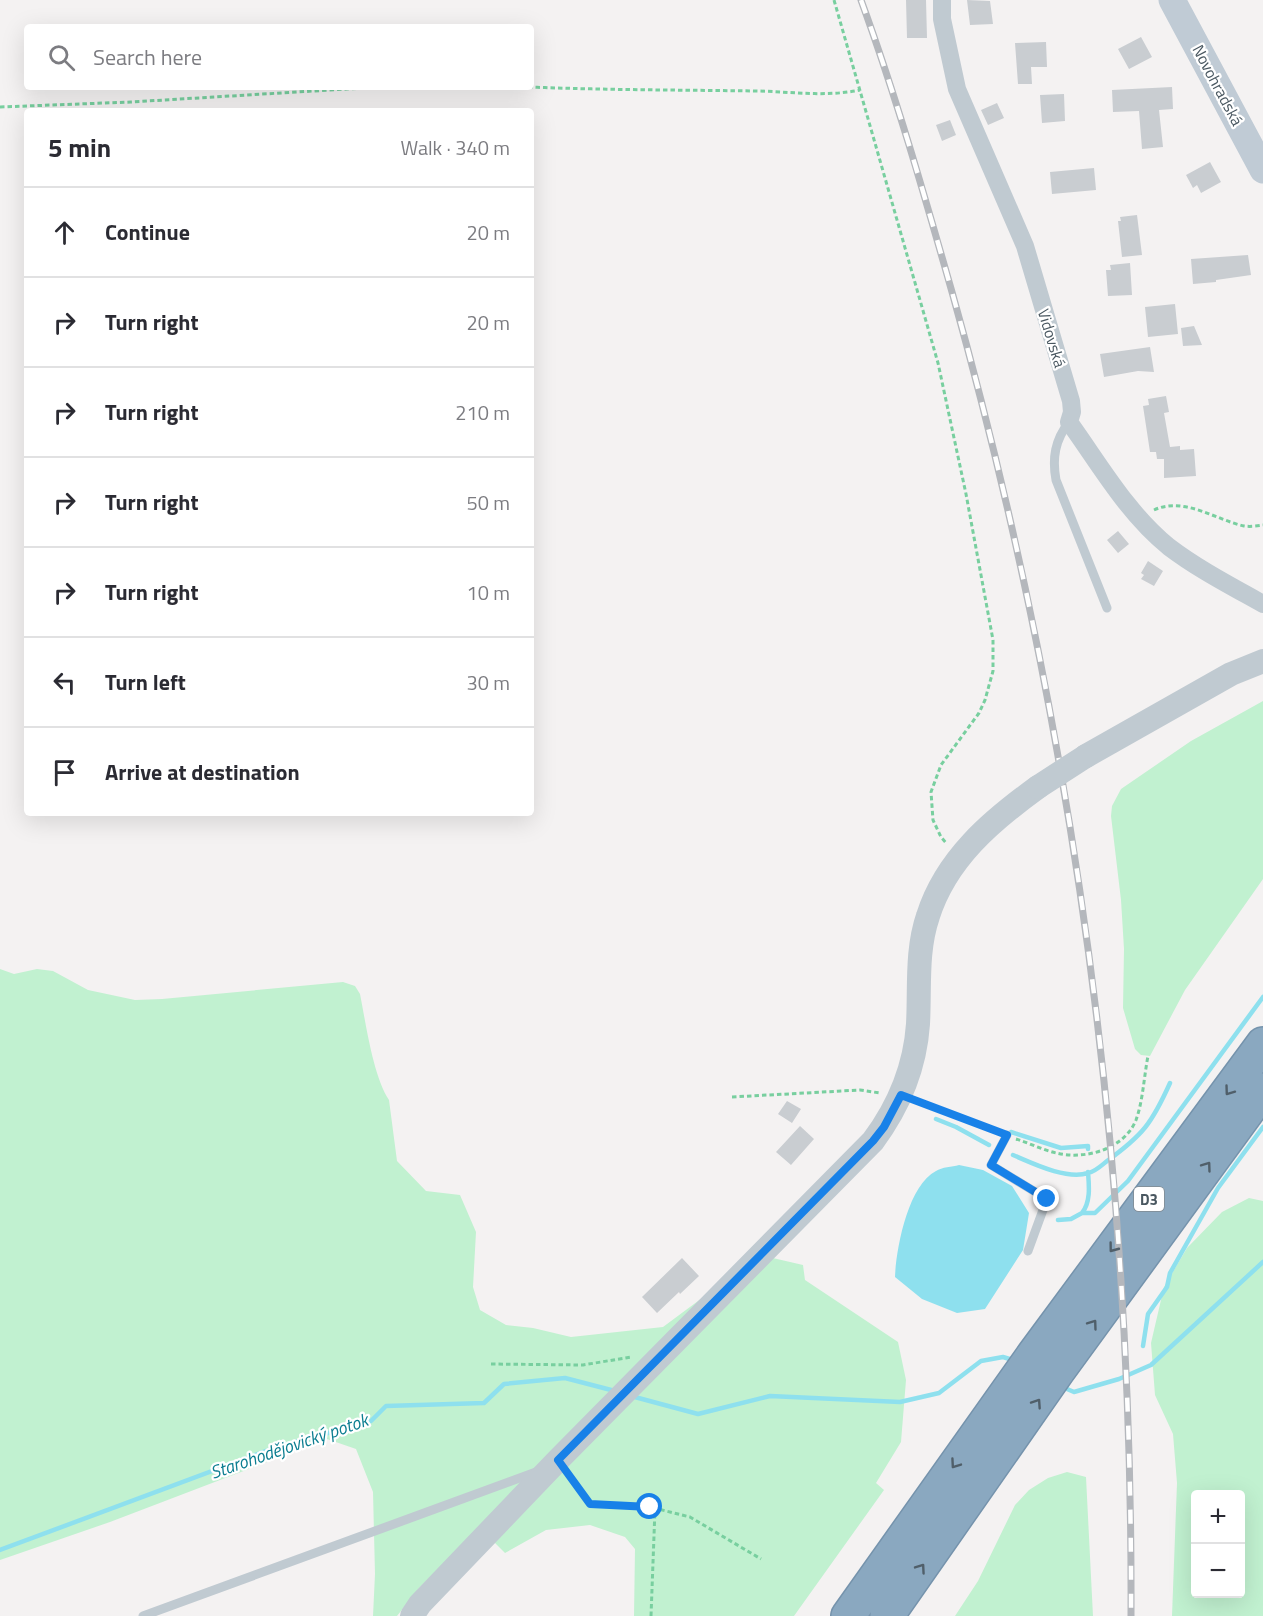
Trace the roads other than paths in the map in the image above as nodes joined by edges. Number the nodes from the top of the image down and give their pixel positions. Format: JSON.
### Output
{"nodes":[{"id":1,"x":942,"y":0,"type":"edge"},
{"id":2,"x":1172,"y":0,"type":"edge"},
{"id":3,"x":1263,"y":170,"type":"edge"},
{"id":4,"x":1069,"y":422,"type":"junction"},
{"id":5,"x":1263,"y":604,"type":"edge"},
{"id":6,"x":1107,"y":608,"type":"dead end"},
{"id":7,"x":1263,"y":661,"type":"edge"},
{"id":8,"x":1263,"y":1044,"type":"edge"},
{"id":9,"x":1263,"y":1090,"type":"edge"},
{"id":10,"x":1007,"y":1135,"type":"road end"},
{"id":11,"x":1028,"y":1251,"type":"dead end"},
{"id":12,"x":1046,"y":1362,"type":"junction"},
{"id":13,"x":555,"y":1463,"type":"junction"},
{"id":14,"x":142,"y":1616,"type":"edge"},
{"id":15,"x":412,"y":1616,"type":"edge"},
{"id":16,"x":848,"y":1616,"type":"edge"},
{"id":17,"x":887,"y":1616,"type":"edge"}],
"edges":[{"from":1,"to":4,"type":"street","name":"Vidovská"},
{"from":2,"to":3,"type":"main road","name":"Novohradská"},
{"from":4,"to":5,"type":"street"},
{"from":4,"to":6,"type":"lane"},
{"from":7,"to":13,"type":"street","bridge":true},
{"from":8,"to":12,"type":"highway","number":"D3","one_way":true},
{"from":12,"to":9,"type":"highway","number":"D3","one_way":true},
{"from":10,"to":11,"type":"lane"},
{"from":12,"to":16,"type":"highway","number":"D3","one_way":true},
{"from":17,"to":12,"type":"highway","number":"D3","one_way":true},
{"from":13,"to":14,"type":"lane"},
{"from":13,"to":15,"type":"street"}]}
